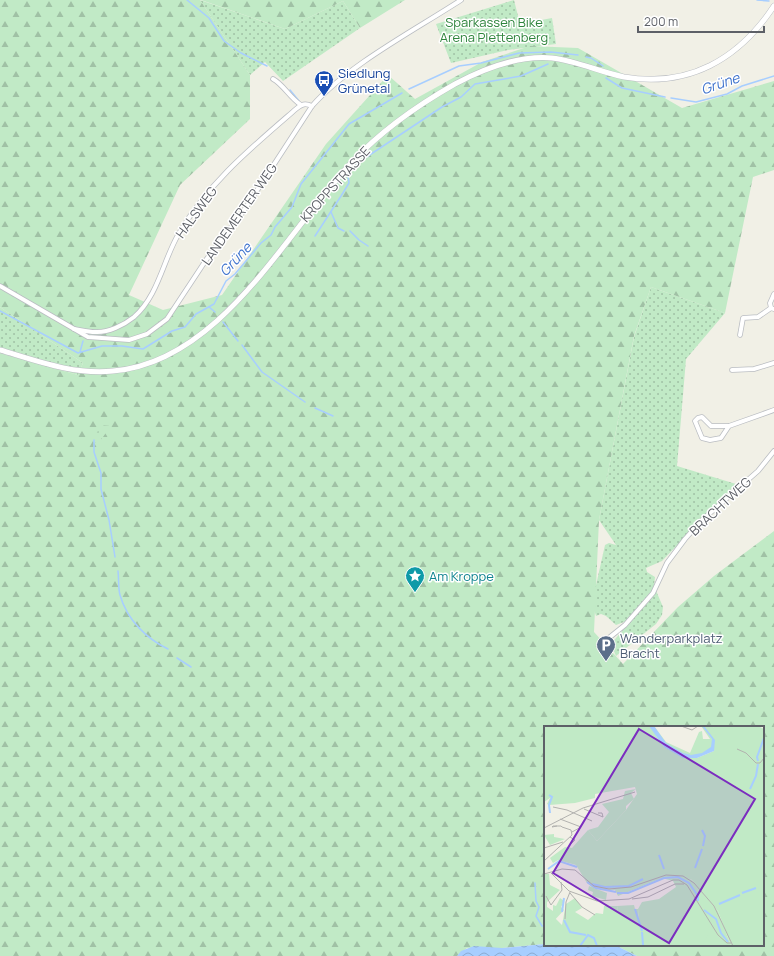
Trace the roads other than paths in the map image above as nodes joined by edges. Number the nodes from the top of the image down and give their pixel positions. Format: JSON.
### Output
{"nodes":[{"id":1,"x":461,"y":0,"type":"edge"},
{"id":2,"x":774,"y":6,"type":"edge"},
{"id":3,"x":273,"y":78,"type":"dead end"},
{"id":4,"x":301,"y":105,"type":"junction"},
{"id":5,"x":312,"y":106,"type":"junction"},
{"id":6,"x":0,"y":286,"type":"edge"},
{"id":7,"x":774,"y":294,"type":"edge"},
{"id":8,"x":773,"y":309,"type":"edge"},
{"id":9,"x":74,"y":329,"type":"junction"},
{"id":10,"x":740,"y":335,"type":"dead end"},
{"id":11,"x":0,"y":350,"type":"edge"},
{"id":12,"x":774,"y":363,"type":"edge"},
{"id":13,"x":732,"y":370,"type":"dead end"},
{"id":14,"x":774,"y":410,"type":"edge"},
{"id":15,"x":729,"y":426,"type":"junction"},
{"id":16,"x":774,"y":451,"type":"edge"},
{"id":17,"x":610,"y":637,"type":"dead end"}],
"edges":[{"from":1,"to":5,"type":"street","name":"LANDEMERTER WEG"},
{"from":2,"to":11,"type":"street","name":"KROPPSTRASSE"},
{"from":3,"to":4,"type":"street"},
{"from":4,"to":5,"type":"street"},
{"from":4,"to":9,"type":"street","name":"HALSWEG"},
{"from":5,"to":9,"type":"street","name":"LANDEMERTER WEG"},
{"from":6,"to":9,"type":"street","name":"LANDEMERTER WEG"},
{"from":7,"to":8,"type":"street"},
{"from":8,"to":10,"type":"street"},
{"from":12,"to":13,"type":"street"},
{"from":14,"to":15,"type":"street"},
{"from":15,"to":15,"type":"street"},
{"from":16,"to":17,"type":"street","name":"BRACHTWEG"}]}
